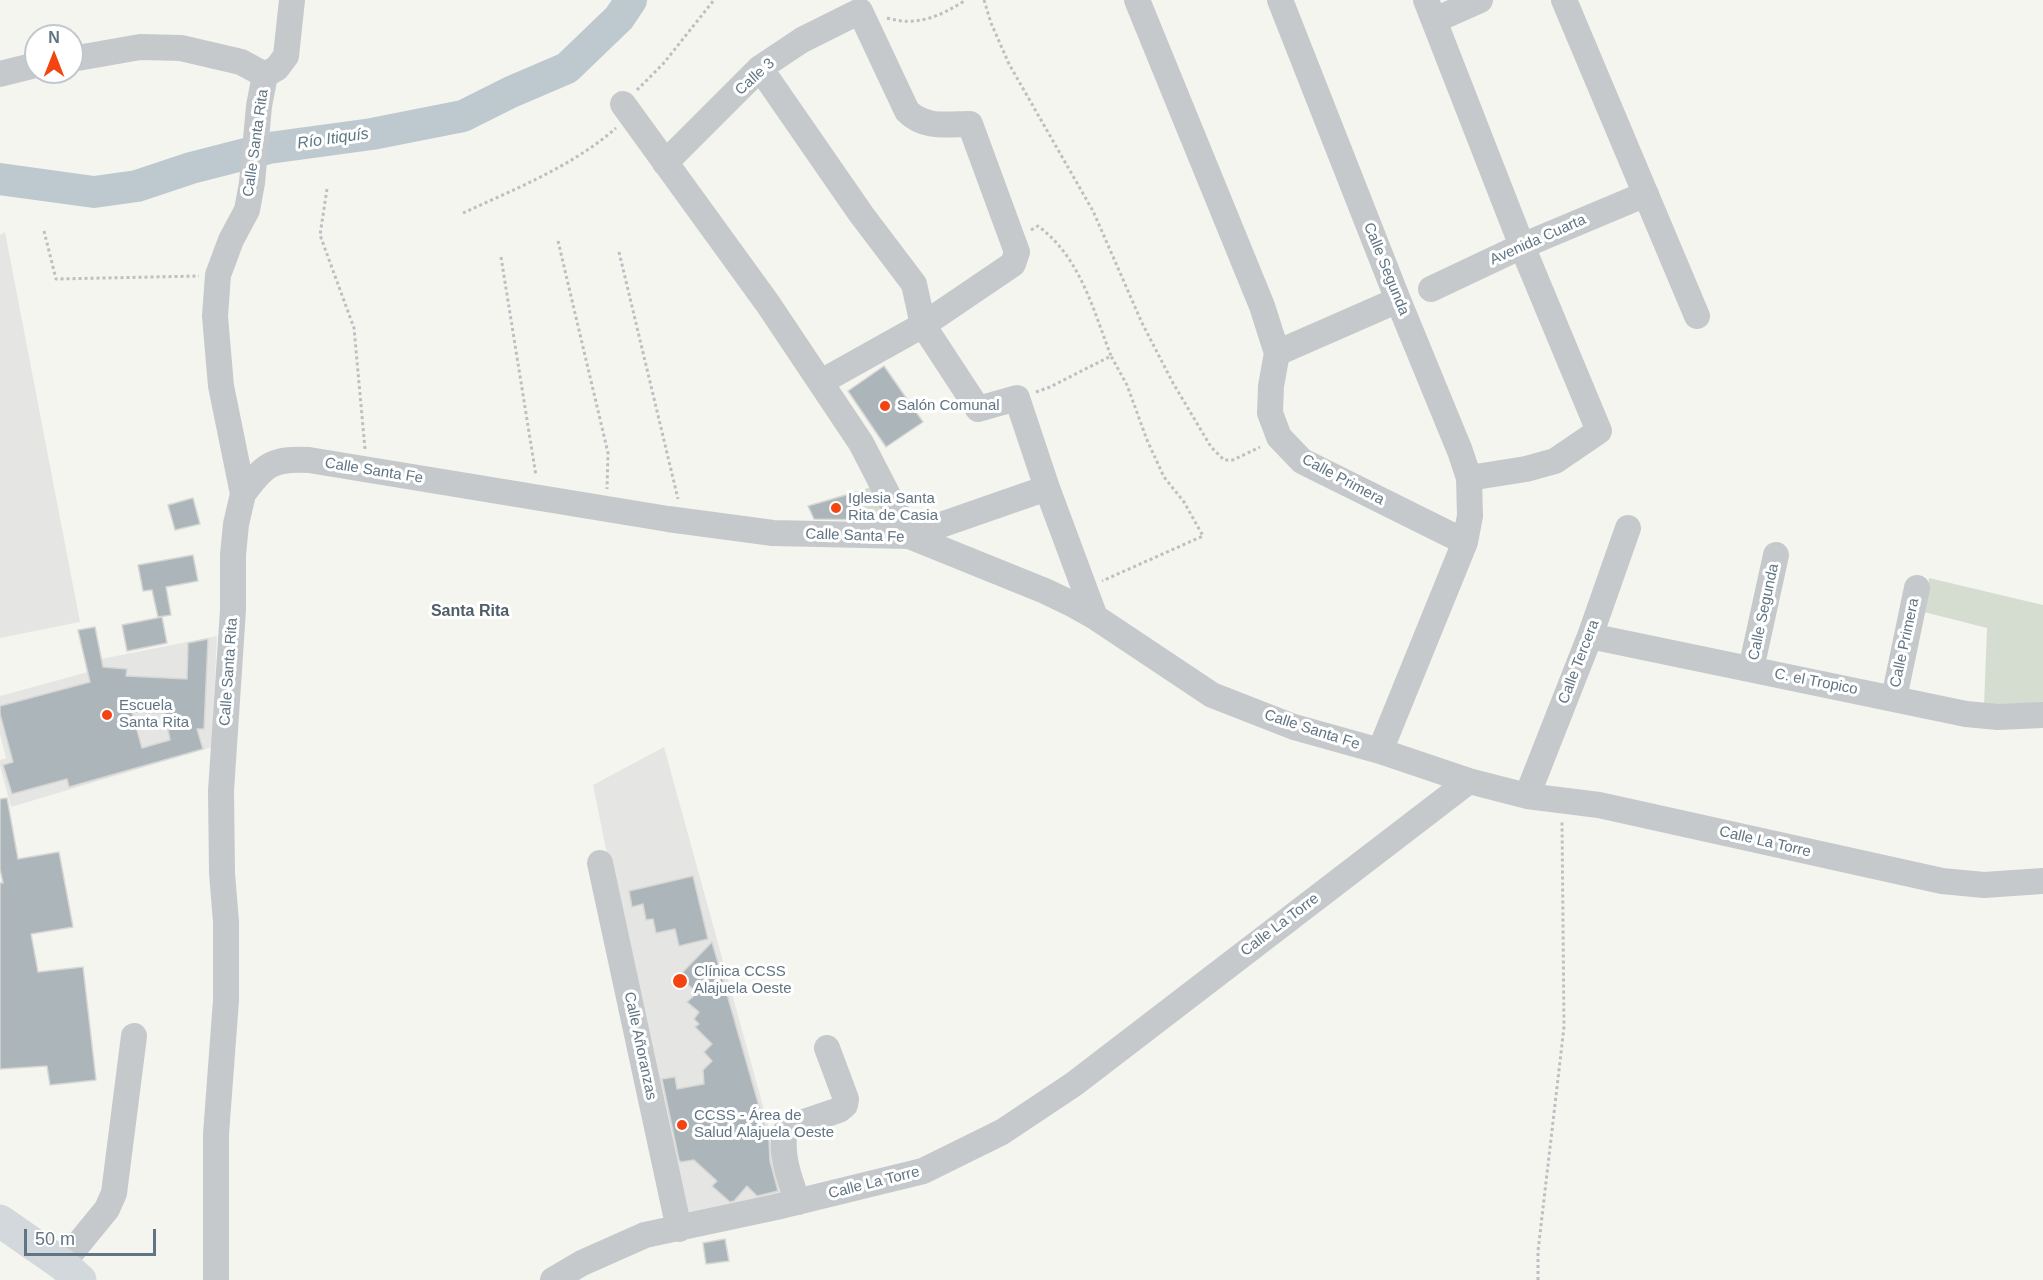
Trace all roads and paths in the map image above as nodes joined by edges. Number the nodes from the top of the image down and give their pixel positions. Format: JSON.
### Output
{"nodes":[{"id":1,"x":292,"y":0,"type":"edge"},
{"id":2,"x":714,"y":0,"type":"edge"},
{"id":3,"x":966,"y":0,"type":"edge"},
{"id":4,"x":984,"y":0,"type":"edge"},
{"id":5,"x":1137,"y":0,"type":"edge"},
{"id":6,"x":1280,"y":0,"type":"edge"},
{"id":7,"x":1480,"y":0,"type":"edge"},
{"id":8,"x":1564,"y":0,"type":"edge"},
{"id":9,"x":1430,"y":10,"type":"edge"},
{"id":10,"x":860,"y":11,"type":"junction"},
{"id":11,"x":84,"y":57,"type":"edge"},
{"id":12,"x":24,"y":68,"type":"edge"},
{"id":13,"x":760,"y":68,"type":"junction"},
{"id":14,"x":0,"y":74,"type":"edge"},
{"id":15,"x":265,"y":75,"type":"junction"},
{"id":16,"x":626,"y":110,"type":"junction"},
{"id":17,"x":666,"y":163,"type":"junction"},
{"id":18,"x":327,"y":189,"type":"dead end"},
{"id":19,"x":1646,"y":194,"type":"junction"},
{"id":20,"x":464,"y":213,"type":"dead end"},
{"id":21,"x":44,"y":231,"type":"dead end"},
{"id":22,"x":558,"y":241,"type":"dead end"},
{"id":23,"x":1522,"y":246,"type":"junction"},
{"id":24,"x":619,"y":252,"type":"dead end"},
{"id":25,"x":1017,"y":252,"type":"junction"},
{"id":26,"x":501,"y":256,"type":"dead end"},
{"id":27,"x":218,"y":275,"type":"junction"},
{"id":28,"x":1431,"y":289,"type":"dead end"},
{"id":29,"x":1398,"y":300,"type":"junction"},
{"id":30,"x":1697,"y":316,"type":"dead end"},
{"id":31,"x":923,"y":325,"type":"junction"},
{"id":32,"x":1277,"y":352,"type":"junction"},
{"id":33,"x":1111,"y":356,"type":"junction"},
{"id":34,"x":820,"y":382,"type":"junction"},
{"id":35,"x":1017,"y":398,"type":"junction"},
{"id":36,"x":1279,"y":437,"type":"junction"},
{"id":37,"x":366,"y":468,"type":"junction"},
{"id":38,"x":1469,"y":478,"type":"junction"},
{"id":39,"x":1047,"y":488,"type":"junction"},
{"id":40,"x":243,"y":494,"type":"junction"},
{"id":41,"x":540,"y":499,"type":"junction"},
{"id":42,"x":606,"y":508,"type":"junction"},
{"id":43,"x":684,"y":521,"type":"junction"},
{"id":44,"x":1629,"y":528,"type":"dead end"},
{"id":45,"x":909,"y":536,"type":"junction"},
{"id":46,"x":1465,"y":542,"type":"junction"},
{"id":47,"x":1776,"y":555,"type":"dead end"},
{"id":48,"x":1917,"y":588,"type":"dead end"},
{"id":49,"x":1084,"y":590,"type":"junction"},
{"id":50,"x":1095,"y":617,"type":"junction"},
{"id":51,"x":1590,"y":636,"type":"junction"},
{"id":52,"x":1751,"y":669,"type":"junction"},
{"id":53,"x":1894,"y":698,"type":"junction"},
{"id":54,"x":2043,"y":715,"type":"edge"},
{"id":55,"x":1380,"y":752,"type":"junction"},
{"id":56,"x":1469,"y":781,"type":"junction"},
{"id":57,"x":1527,"y":796,"type":"junction"},
{"id":58,"x":1561,"y":801,"type":"junction"},
{"id":59,"x":600,"y":863,"type":"dead end"},
{"id":60,"x":2043,"y":881,"type":"edge"},
{"id":61,"x":134,"y":1036,"type":"dead end"},
{"id":62,"x":828,"y":1048,"type":"dead end"},
{"id":63,"x":798,"y":1202,"type":"junction"},
{"id":64,"x":4,"y":1228,"type":"edge"},
{"id":65,"x":679,"y":1229,"type":"junction"},
{"id":66,"x":71,"y":1272,"type":"edge"},
{"id":67,"x":216,"y":1280,"type":"edge"},
{"id":68,"x":554,"y":1280,"type":"edge"},
{"id":69,"x":1538,"y":1280,"type":"edge"}],
"edges":[{"from":1,"to":15,"type":"street"},
{"from":2,"to":16,"type":"path"},
{"from":3,"to":10,"type":"path"},
{"from":4,"to":36,"type":"path"},
{"from":5,"to":32,"type":"street","name":"Calle Primera"},
{"from":6,"to":29,"type":"street","name":"Calle Segunda"},
{"from":7,"to":9,"type":"street"},
{"from":8,"to":19,"type":"street"},
{"from":9,"to":23,"type":"street"},
{"from":10,"to":13,"type":"street","name":"Calle 3"},
{"from":10,"to":25,"type":"street"},
{"from":11,"to":15,"type":"street"},
{"from":12,"to":14,"type":"street"},
{"from":13,"to":17,"type":"street","name":"Calle 3"},
{"from":13,"to":31,"type":"street"},
{"from":15,"to":27,"type":"street","name":"Calle Santa Rita"},
{"from":16,"to":17,"type":"street"},
{"from":16,"to":20,"type":"path"},
{"from":17,"to":34,"type":"street"},
{"from":18,"to":37,"type":"path"},
{"from":19,"to":23,"type":"street","name":"Avenida Cuarta"},
{"from":19,"to":30,"type":"street"},
{"from":21,"to":27,"type":"path"},
{"from":22,"to":42,"type":"path"},
{"from":23,"to":28,"type":"street","name":"Avenida Cuarta"},
{"from":23,"to":38,"type":"street"},
{"from":24,"to":43,"type":"path"},
{"from":25,"to":31,"type":"street"},
{"from":25,"to":33,"type":"path"},
{"from":26,"to":41,"type":"path"},
{"from":27,"to":40,"type":"street","name":"Calle Santa Rita"},
{"from":29,"to":32,"type":"street"},
{"from":29,"to":38,"type":"street","name":"Calle Segunda"},
{"from":31,"to":34,"type":"street"},
{"from":31,"to":35,"type":"street"},
{"from":32,"to":36,"type":"street","name":"Calle Primera"},
{"from":33,"to":35,"type":"path"},
{"from":33,"to":49,"type":"path"},
{"from":34,"to":45,"type":"street"},
{"from":35,"to":39,"type":"street"},
{"from":36,"to":46,"type":"street","name":"Calle Primera"},
{"from":37,"to":40,"type":"street","name":"Calle Santa Fe"},
{"from":37,"to":41,"type":"street","name":"Calle Santa Fe"},
{"from":38,"to":46,"type":"street","name":"Calle Segunda"},
{"from":39,"to":45,"type":"street"},
{"from":39,"to":49,"type":"street"},
{"from":40,"to":67,"type":"street","name":"Calle Santa Rita"},
{"from":41,"to":42,"type":"street","name":"Calle Santa Fe"},
{"from":42,"to":43,"type":"street","name":"Calle Santa Fe"},
{"from":43,"to":45,"type":"street","name":"Calle Santa Fe"},
{"from":44,"to":51,"type":"street","name":"Calle Tercera"},
{"from":45,"to":50,"type":"street","name":"Calle Santa Fe"},
{"from":46,"to":55,"type":"street"},
{"from":47,"to":52,"type":"street","name":"Calle Segunda"},
{"from":48,"to":53,"type":"street","name":"Calle Primera"},
{"from":49,"to":50,"type":"street"},
{"from":50,"to":55,"type":"street","name":"Calle Santa Fe"},
{"from":51,"to":52,"type":"street","name":"C. el Tropico"},
{"from":51,"to":57,"type":"street","name":"Calle Tercera"},
{"from":52,"to":53,"type":"street","name":"C. el Tropico"},
{"from":53,"to":54,"type":"street","name":"C. el Tropico"},
{"from":55,"to":56,"type":"street","name":"Calle Santa Fe"},
{"from":56,"to":57,"type":"street","name":"Calle La Torre"},
{"from":56,"to":63,"type":"street","name":"Calle La Torre"},
{"from":57,"to":58,"type":"street","name":"Calle La Torre"},
{"from":58,"to":60,"type":"street","name":"Calle La Torre"},
{"from":58,"to":69,"type":"path"},
{"from":59,"to":65,"type":"street","name":"Calle Añoranzas"},
{"from":61,"to":66,"type":"street"},
{"from":62,"to":63,"type":"street"},
{"from":63,"to":65,"type":"street","name":"Calle La Torre"},
{"from":64,"to":66,"type":"main road"},
{"from":65,"to":68,"type":"street","name":"Calle La Torre"}]}
